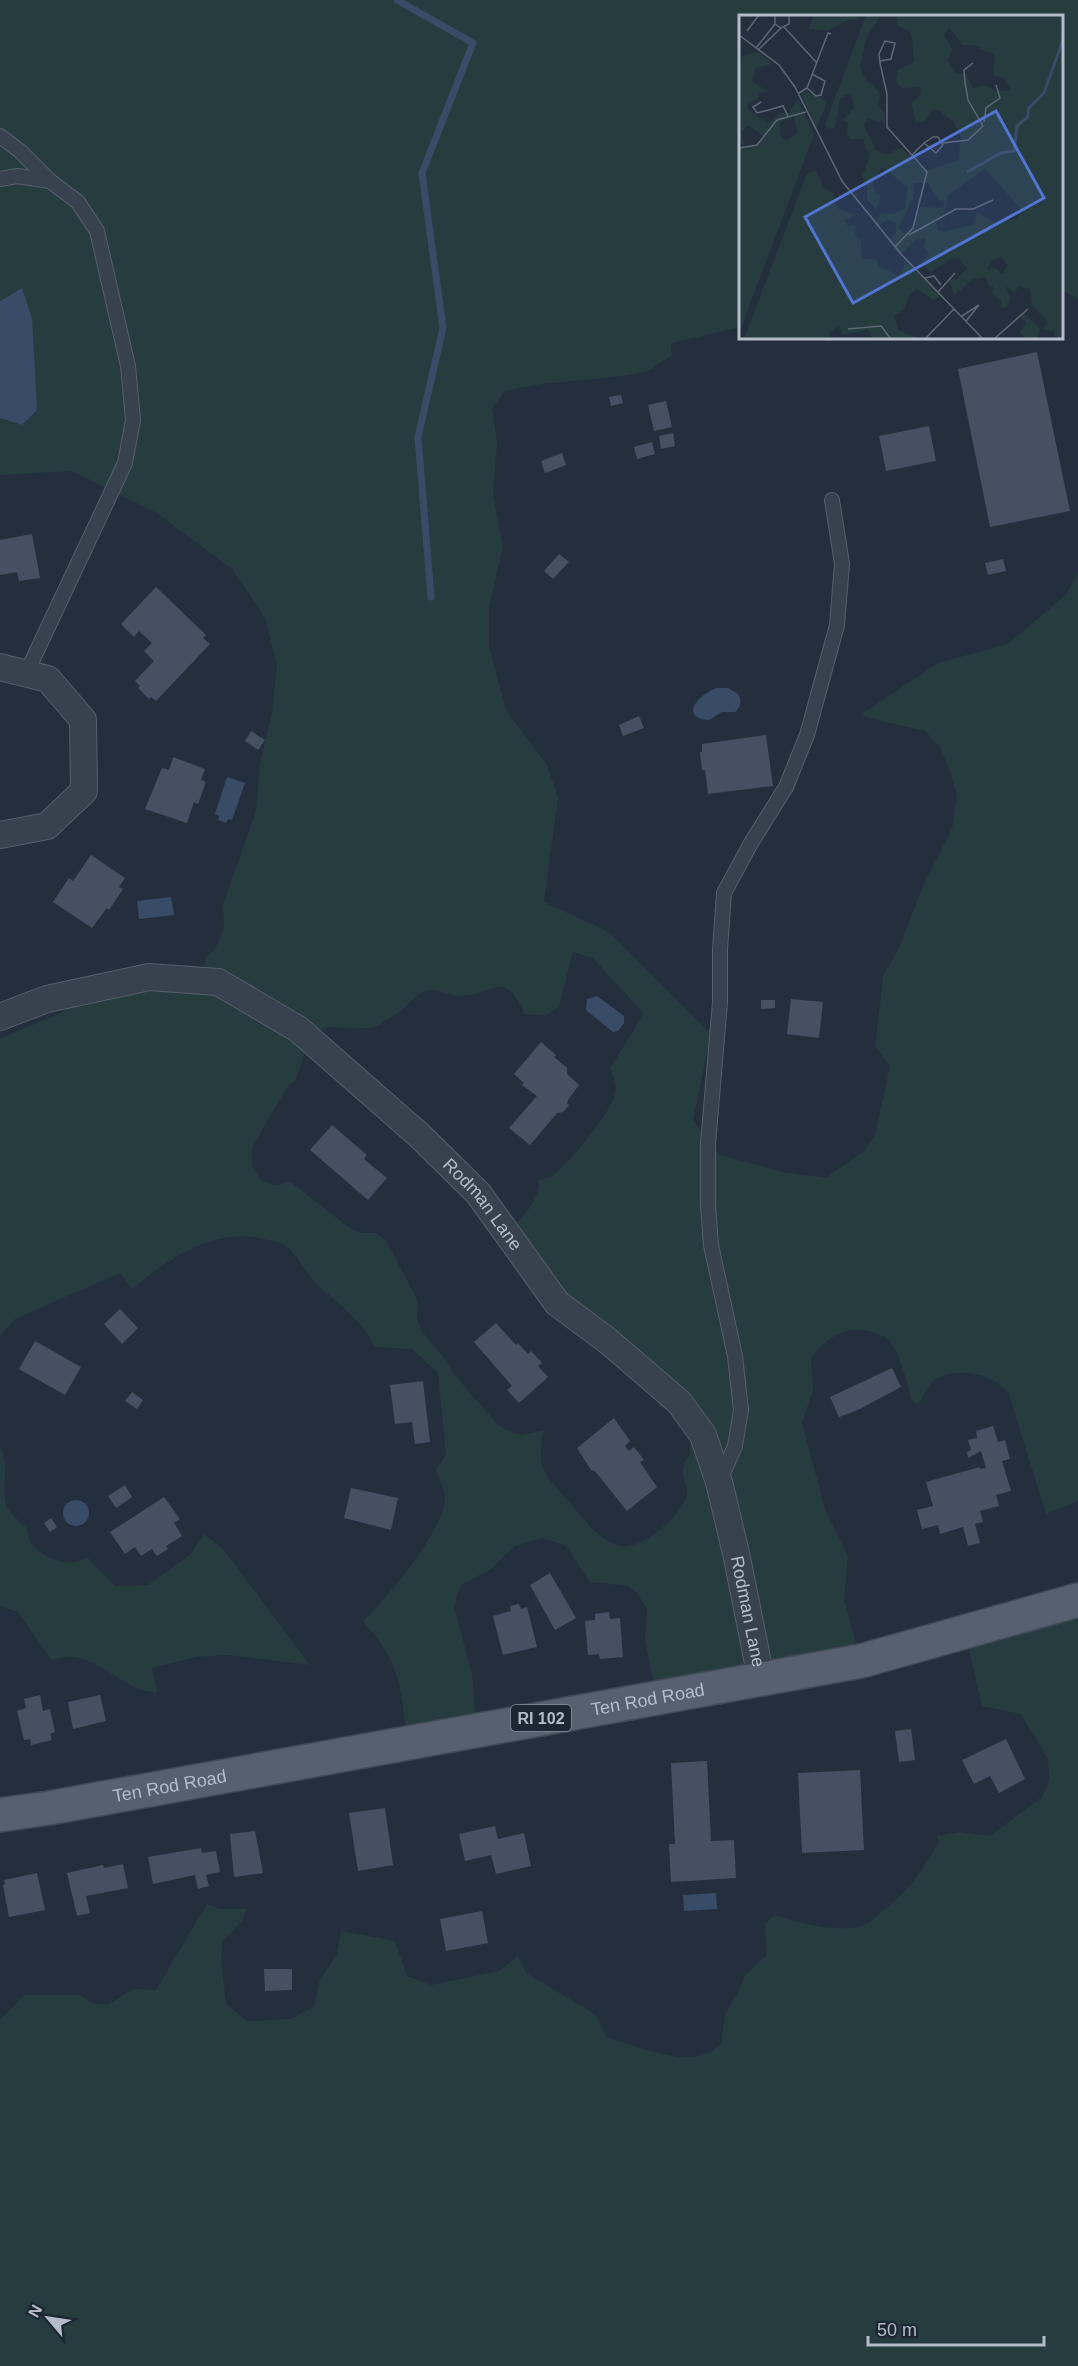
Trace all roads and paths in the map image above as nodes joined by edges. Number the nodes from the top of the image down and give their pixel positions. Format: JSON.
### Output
{"nodes":[{"id":1,"x":0,"y":136,"type":"edge"},
{"id":2,"x":0,"y":179,"type":"edge"},
{"id":3,"x":50,"y":181,"type":"junction"},
{"id":4,"x":832,"y":500,"type":"dead end"},
{"id":5,"x":0,"y":668,"type":"edge"},
{"id":6,"x":26,"y":674,"type":"junction"},
{"id":7,"x":0,"y":835,"type":"edge"},
{"id":8,"x":0,"y":1017,"type":"edge"},
{"id":9,"x":719,"y":1482,"type":"junction"},
{"id":10,"x":1078,"y":1600,"type":"edge"},
{"id":11,"x":761,"y":1678,"type":"junction"},
{"id":12,"x":0,"y":1815,"type":"edge"}],
"edges":[{"from":1,"to":3,"type":"lane"},
{"from":2,"to":3,"type":"lane"},
{"from":3,"to":6,"type":"lane"},
{"from":4,"to":9,"type":"lane"},
{"from":5,"to":6,"type":"street"},
{"from":6,"to":7,"type":"street"},
{"from":8,"to":9,"type":"street","name":"Rodman Lane"},
{"from":9,"to":11,"type":"street","name":"Rodman Lane"},
{"from":10,"to":11,"type":"main road","name":"Ten Rod Road","number":"RI 102"},
{"from":11,"to":12,"type":"main road","name":"Ten Rod Road","number":"RI 102"}]}
